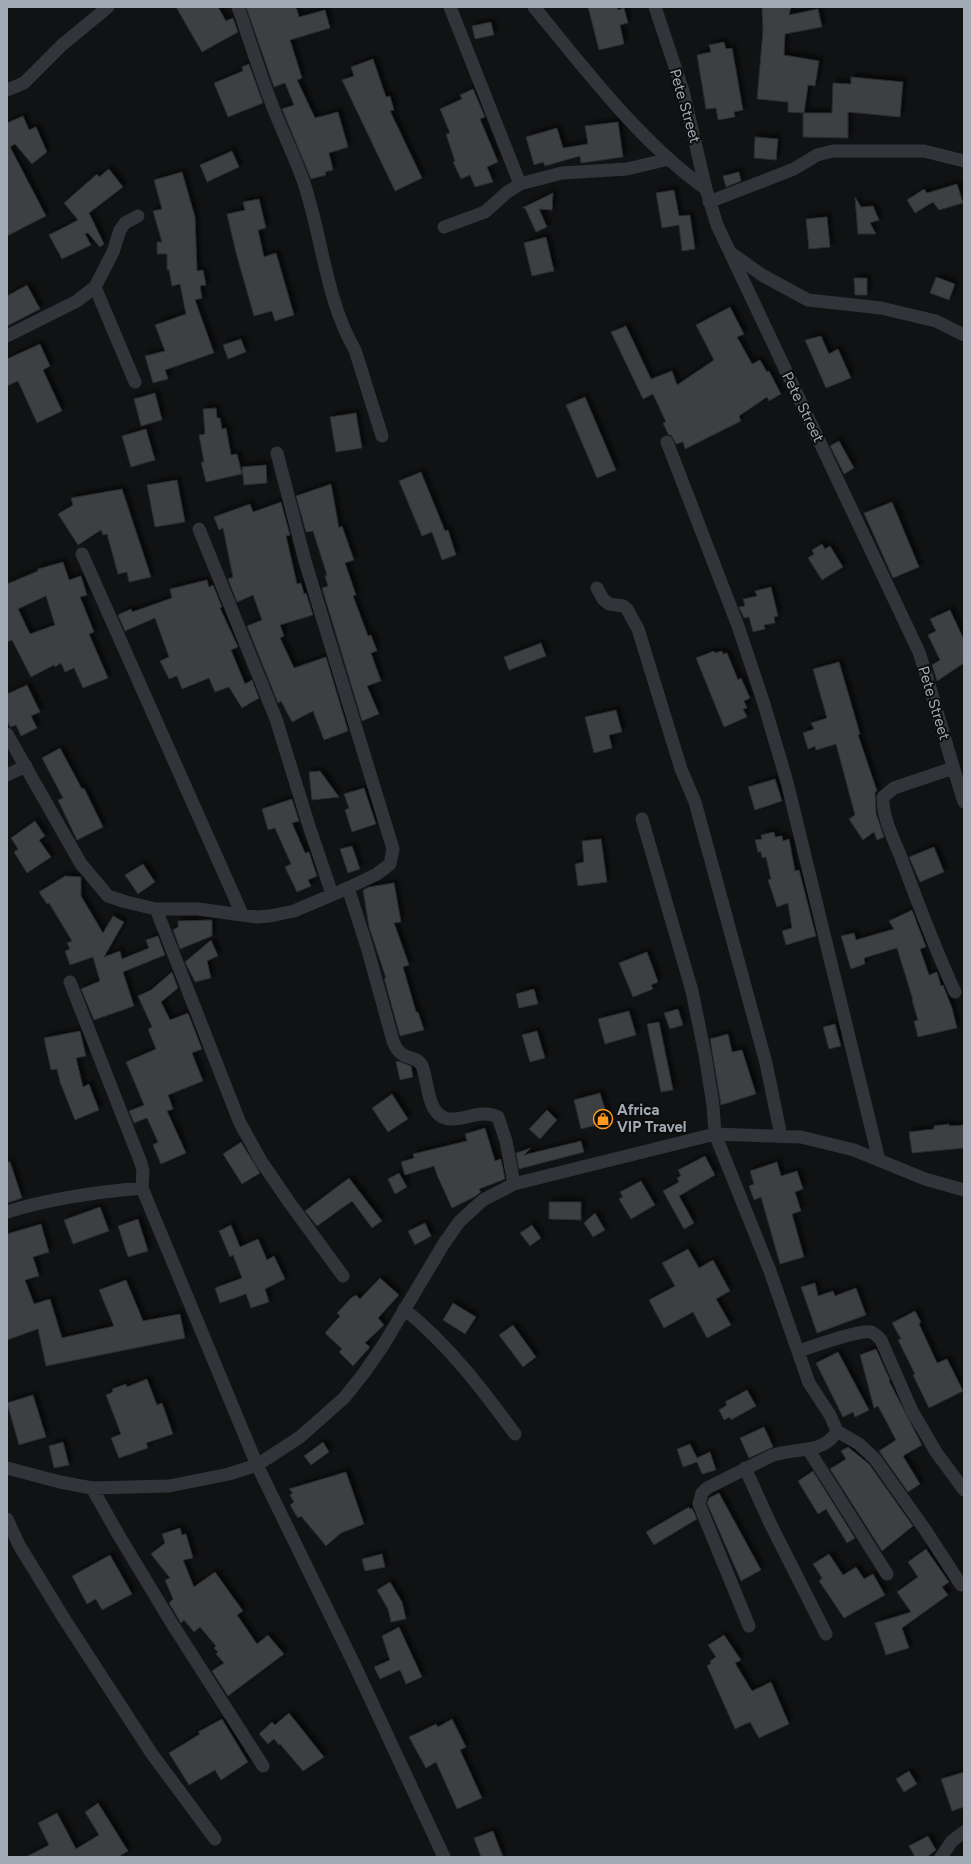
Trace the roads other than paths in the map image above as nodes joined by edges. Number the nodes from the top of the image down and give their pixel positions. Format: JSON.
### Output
{"nodes":[{"id":1,"x":108,"y":7,"type":"edge"},
{"id":2,"x":238,"y":7,"type":"edge"},
{"id":3,"x":450,"y":7,"type":"edge"},
{"id":4,"x":534,"y":7,"type":"edge"},
{"id":5,"x":655,"y":7,"type":"edge"},
{"id":6,"x":7,"y":90,"type":"edge"},
{"id":7,"x":669,"y":159,"type":"junction"},
{"id":8,"x":964,"y":161,"type":"edge"},
{"id":9,"x":520,"y":184,"type":"junction"},
{"id":10,"x":706,"y":189,"type":"junction"},
{"id":11,"x":709,"y":202,"type":"junction"},
{"id":12,"x":138,"y":216,"type":"dead end"},
{"id":13,"x":444,"y":227,"type":"dead end"},
{"id":14,"x":730,"y":252,"type":"junction"},
{"id":15,"x":94,"y":287,"type":"junction"},
{"id":16,"x":964,"y":335,"type":"edge"},
{"id":17,"x":7,"y":336,"type":"edge"},
{"id":18,"x":136,"y":382,"type":"dead end"},
{"id":19,"x":382,"y":436,"type":"dead end"},
{"id":20,"x":667,"y":442,"type":"dead end"},
{"id":21,"x":276,"y":453,"type":"dead end"},
{"id":22,"x":199,"y":529,"type":"dead end"},
{"id":23,"x":82,"y":554,"type":"dead end"},
{"id":24,"x":597,"y":588,"type":"dead end"},
{"id":25,"x":7,"y":734,"type":"edge"},
{"id":26,"x":26,"y":766,"type":"junction"},
{"id":27,"x":953,"y":768,"type":"junction"},
{"id":28,"x":7,"y":775,"type":"edge"},
{"id":29,"x":964,"y":802,"type":"edge"},
{"id":30,"x":642,"y":819,"type":"dead end"},
{"id":31,"x":348,"y":888,"type":"junction"},
{"id":32,"x":332,"y":894,"type":"junction"},
{"id":33,"x":156,"y":909,"type":"junction"},
{"id":34,"x":242,"y":914,"type":"junction"},
{"id":35,"x":70,"y":982,"type":"dead end"},
{"id":36,"x":955,"y":992,"type":"dead end"},
{"id":37,"x":715,"y":1134,"type":"junction"},
{"id":38,"x":781,"y":1136,"type":"junction"},
{"id":39,"x":879,"y":1160,"type":"junction"},
{"id":40,"x":514,"y":1184,"type":"junction"},
{"id":41,"x":142,"y":1188,"type":"junction"},
{"id":42,"x":964,"y":1191,"type":"edge"},
{"id":43,"x":7,"y":1212,"type":"edge"},
{"id":44,"x":343,"y":1276,"type":"dead end"},
{"id":45,"x":404,"y":1309,"type":"junction"},
{"id":46,"x":799,"y":1351,"type":"junction"},
{"id":47,"x":837,"y":1431,"type":"junction"},
{"id":48,"x":515,"y":1434,"type":"dead end"},
{"id":49,"x":808,"y":1450,"type":"junction"},
{"id":50,"x":256,"y":1465,"type":"junction"},
{"id":51,"x":7,"y":1468,"type":"edge"},
{"id":52,"x":745,"y":1468,"type":"junction"},
{"id":53,"x":92,"y":1488,"type":"junction"},
{"id":54,"x":964,"y":1490,"type":"edge"},
{"id":55,"x":7,"y":1519,"type":"edge"},
{"id":56,"x":887,"y":1574,"type":"dead end"},
{"id":57,"x":961,"y":1585,"type":"dead end"},
{"id":58,"x":749,"y":1626,"type":"dead end"},
{"id":59,"x":826,"y":1634,"type":"dead end"},
{"id":60,"x":264,"y":1766,"type":"dead end"},
{"id":61,"x":964,"y":1832,"type":"edge"},
{"id":62,"x":214,"y":1839,"type":"dead end"},
{"id":63,"x":444,"y":1857,"type":"edge"},
{"id":64,"x":941,"y":1857,"type":"edge"}],
"edges":[{"from":1,"to":6,"type":"street"},
{"from":2,"to":19,"type":"street"},
{"from":3,"to":9,"type":"street"},
{"from":4,"to":7,"type":"street"},
{"from":5,"to":10,"type":"street","name":"Pete Street"},
{"from":7,"to":9,"type":"street"},
{"from":7,"to":10,"type":"street"},
{"from":8,"to":11,"type":"street"},
{"from":9,"to":13,"type":"street"},
{"from":10,"to":11,"type":"street","name":"Pete Street"},
{"from":11,"to":14,"type":"street","name":"Pete Street"},
{"from":12,"to":15,"type":"street"},
{"from":14,"to":16,"type":"street"},
{"from":14,"to":27,"type":"street","name":"Pete Street"},
{"from":15,"to":17,"type":"street"},
{"from":15,"to":18,"type":"street"},
{"from":20,"to":39,"type":"street"},
{"from":21,"to":31,"type":"street"},
{"from":22,"to":32,"type":"street"},
{"from":23,"to":34,"type":"street"},
{"from":24,"to":38,"type":"street"},
{"from":25,"to":26,"type":"street"},
{"from":26,"to":28,"type":"street"},
{"from":26,"to":33,"type":"street"},
{"from":27,"to":29,"type":"street","name":"Pete Street"},
{"from":27,"to":36,"type":"street"},
{"from":30,"to":37,"type":"street"},
{"from":31,"to":32,"type":"street"},
{"from":31,"to":40,"type":"street"},
{"from":32,"to":34,"type":"street"},
{"from":33,"to":34,"type":"street"},
{"from":33,"to":44,"type":"street"},
{"from":35,"to":41,"type":"street"},
{"from":37,"to":38,"type":"street"},
{"from":37,"to":40,"type":"street"},
{"from":37,"to":46,"type":"street"},
{"from":38,"to":39,"type":"street"},
{"from":39,"to":42,"type":"street"},
{"from":40,"to":45,"type":"street"},
{"from":41,"to":43,"type":"street"},
{"from":41,"to":50,"type":"street"},
{"from":45,"to":48,"type":"street"},
{"from":45,"to":50,"type":"street"},
{"from":46,"to":47,"type":"street"},
{"from":46,"to":54,"type":"street"},
{"from":47,"to":49,"type":"street"},
{"from":47,"to":57,"type":"street"},
{"from":49,"to":52,"type":"street"},
{"from":49,"to":56,"type":"street"},
{"from":50,"to":53,"type":"street"},
{"from":50,"to":63,"type":"street"},
{"from":51,"to":53,"type":"street"},
{"from":52,"to":58,"type":"street"},
{"from":52,"to":59,"type":"street"},
{"from":53,"to":60,"type":"street"},
{"from":55,"to":62,"type":"street"},
{"from":61,"to":64,"type":"street"}]}
